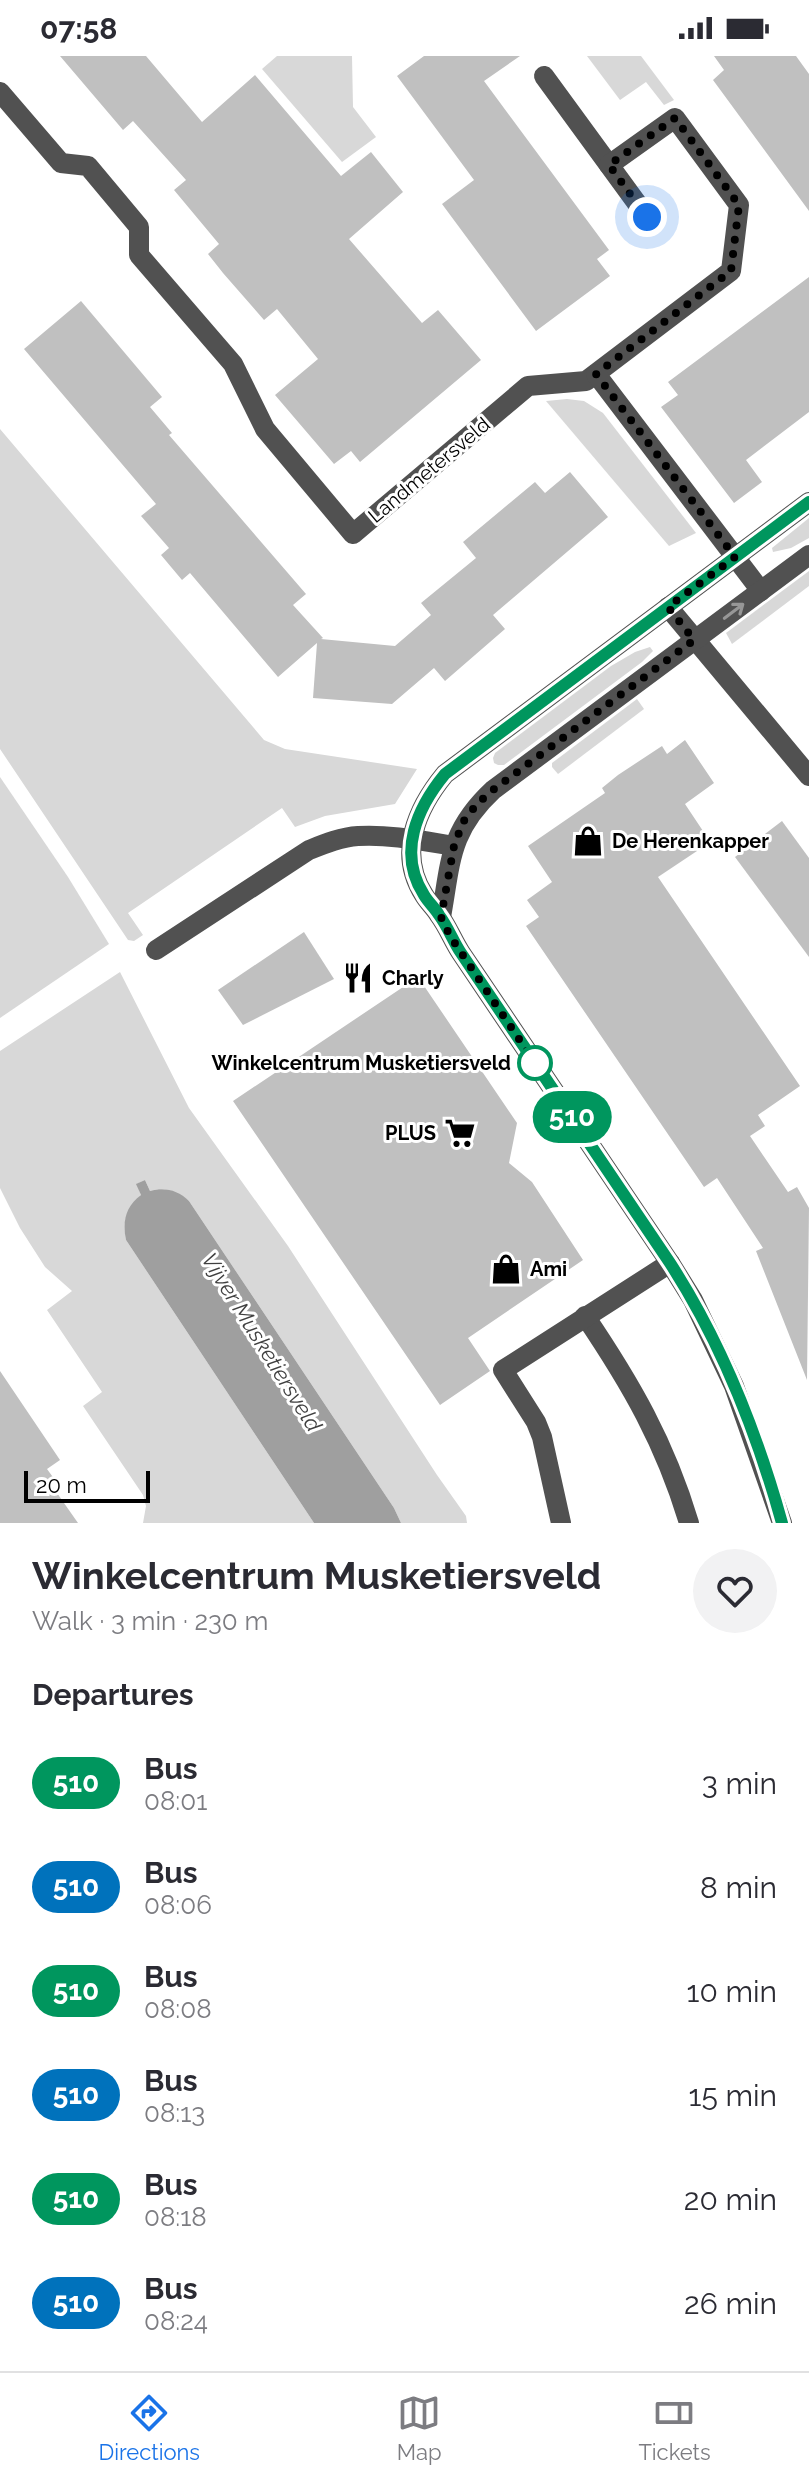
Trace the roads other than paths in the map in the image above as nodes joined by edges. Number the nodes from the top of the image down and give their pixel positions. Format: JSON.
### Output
{"nodes":[{"id":1,"x":544,"y":76,"type":"dead end"},
{"id":2,"x":0,"y":92,"type":"edge"},
{"id":3,"x":609,"y":165,"type":"junction"},
{"id":4,"x":647,"y":217,"type":"dead end"},
{"id":5,"x":596,"y":374,"type":"junction"},
{"id":6,"x":809,"y":502,"type":"edge"},
{"id":7,"x":809,"y":555,"type":"edge"},
{"id":8,"x":735,"y":557,"type":"junction"},
{"id":9,"x":761,"y":591,"type":"junction"},
{"id":10,"x":668,"y":607,"type":"junction"},
{"id":11,"x":694,"y":640,"type":"junction"},
{"id":12,"x":809,"y":776,"type":"edge"},
{"id":13,"x":412,"y":840,"type":"junction"},
{"id":14,"x":454,"y":846,"type":"junction"},
{"id":15,"x":441,"y":917,"type":"junction"},
{"id":16,"x":156,"y":950,"type":"dead end"},
{"id":17,"x":670,"y":1263,"type":"junction"},
{"id":18,"x":585,"y":1316,"type":"junction"},
{"id":19,"x":561,"y":1523,"type":"edge"},
{"id":20,"x":689,"y":1523,"type":"edge"},
{"id":21,"x":782,"y":1523,"type":"edge"}],
"edges":[{"from":1,"to":3,"type":"street"},
{"from":2,"to":5,"type":"street","name":"Landmetersveld"},
{"from":3,"to":4,"type":"street"},
{"from":3,"to":5,"type":"street","name":"Landmetersveld"},
{"from":5,"to":8,"type":"street"},
{"from":6,"to":8,"type":"street"},
{"from":7,"to":9,"type":"street"},
{"from":8,"to":9,"type":"street"},
{"from":8,"to":10,"type":"street"},
{"from":11,"to":9,"type":"street","one_way":true},
{"from":10,"to":11,"type":"street"},
{"from":10,"to":13,"type":"street"},
{"from":11,"to":12,"type":"street"},
{"from":11,"to":14,"type":"street"},
{"from":13,"to":14,"type":"street"},
{"from":13,"to":15,"type":"street"},
{"from":13,"to":16,"type":"street"},
{"from":14,"to":15,"type":"street"},
{"from":15,"to":17,"type":"street"},
{"from":17,"to":18,"type":"street"},
{"from":17,"to":21,"type":"street"},
{"from":18,"to":19,"type":"street"},
{"from":18,"to":20,"type":"street"}]}
